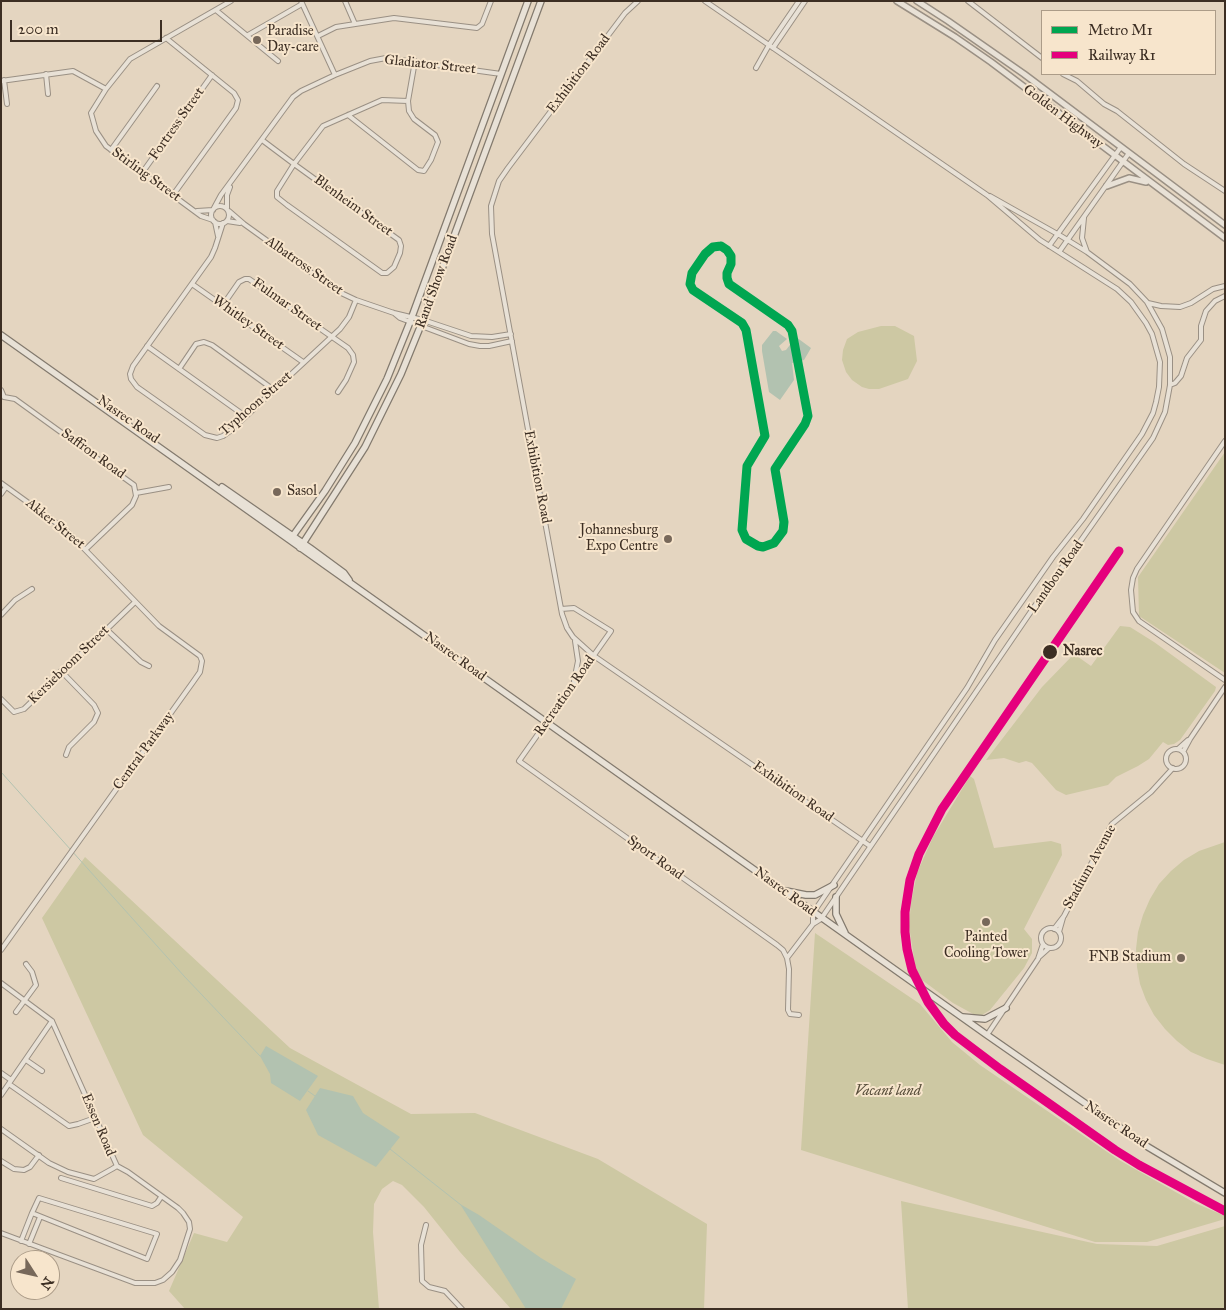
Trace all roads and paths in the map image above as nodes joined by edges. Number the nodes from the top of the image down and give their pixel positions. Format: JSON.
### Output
{"nodes":[{"id":1,"x":231,"y":1,"type":"edge"},
{"id":2,"x":345,"y":1,"type":"edge"},
{"id":3,"x":491,"y":1,"type":"edge"},
{"id":4,"x":528,"y":1,"type":"edge"},
{"id":5,"x":541,"y":1,"type":"edge"},
{"id":6,"x":638,"y":1,"type":"edge"},
{"id":7,"x":705,"y":1,"type":"edge"},
{"id":8,"x":800,"y":1,"type":"edge"},
{"id":9,"x":805,"y":1,"type":"edge"},
{"id":10,"x":898,"y":1,"type":"edge"},
{"id":11,"x":917,"y":1,"type":"edge"},
{"id":12,"x":968,"y":1,"type":"edge"},
{"id":13,"x":302,"y":2,"type":"edge"},
{"id":14,"x":217,"y":11,"type":"junction"},
{"id":15,"x":355,"y":24,"type":"junction"},
{"id":16,"x":248,"y":35,"type":"junction"},
{"id":17,"x":318,"y":36,"type":"junction"},
{"id":18,"x":166,"y":38,"type":"junction"},
{"id":19,"x":771,"y":46,"type":"junction"},
{"id":20,"x":1041,"y":57,"type":"edge"},
{"id":21,"x":278,"y":61,"type":"dead end"},
{"id":22,"x":415,"y":61,"type":"junction"},
{"id":23,"x":756,"y":68,"type":"dead end"},
{"id":24,"x":46,"y":74,"type":"junction"},
{"id":25,"x":501,"y":74,"type":"junction"},
{"id":26,"x":212,"y":75,"type":"junction"},
{"id":27,"x":335,"y":75,"type":"junction"},
{"id":28,"x":1065,"y":75,"type":"edge"},
{"id":29,"x":3,"y":80,"type":"edge"},
{"id":30,"x":157,"y":86,"type":"dead end"},
{"id":31,"x":106,"y":89,"type":"junction"},
{"id":32,"x":48,"y":94,"type":"dead end"},
{"id":33,"x":408,"y":101,"type":"junction"},
{"id":34,"x":7,"y":104,"type":"dead end"},
{"id":35,"x":348,"y":115,"type":"junction"},
{"id":36,"x":262,"y":140,"type":"junction"},
{"id":37,"x":1121,"y":147,"type":"junction"},
{"id":38,"x":111,"y":150,"type":"junction"},
{"id":39,"x":1129,"y":153,"type":"junction"},
{"id":40,"x":1114,"y":156,"type":"junction"},
{"id":41,"x":1122,"y":162,"type":"junction"},
{"id":42,"x":294,"y":164,"type":"junction"},
{"id":43,"x":142,"y":173,"type":"junction"},
{"id":44,"x":232,"y":182,"type":"junction"},
{"id":45,"x":1106,"y":186,"type":"junction"},
{"id":46,"x":1155,"y":186,"type":"junction"},
{"id":47,"x":1225,"y":192,"type":"edge"},
{"id":48,"x":173,"y":195,"type":"junction"},
{"id":49,"x":988,"y":195,"type":"junction"},
{"id":50,"x":213,"y":209,"type":"junction"},
{"id":51,"x":228,"y":210,"type":"junction"},
{"id":52,"x":195,"y":211,"type":"junction"},
{"id":53,"x":1084,"y":216,"type":"junction"},
{"id":54,"x":214,"y":221,"type":"junction"},
{"id":55,"x":225,"y":222,"type":"junction"},
{"id":56,"x":244,"y":224,"type":"junction"},
{"id":57,"x":1225,"y":225,"type":"edge"},
{"id":58,"x":1057,"y":234,"type":"junction"},
{"id":59,"x":218,"y":238,"type":"junction"},
{"id":60,"x":1225,"y":238,"type":"edge"},
{"id":61,"x":1067,"y":240,"type":"junction"},
{"id":62,"x":1049,"y":246,"type":"junction"},
{"id":63,"x":1059,"y":252,"type":"junction"},
{"id":64,"x":1087,"y":252,"type":"junction"},
{"id":65,"x":192,"y":284,"type":"junction"},
{"id":66,"x":1225,"y":286,"type":"edge"},
{"id":67,"x":1225,"y":296,"type":"edge"},
{"id":68,"x":356,"y":300,"type":"junction"},
{"id":69,"x":1147,"y":302,"type":"junction"},
{"id":70,"x":223,"y":305,"type":"junction"},
{"id":71,"x":411,"y":319,"type":"junction"},
{"id":72,"x":422,"y":323,"type":"junction"},
{"id":73,"x":1,"y":330,"type":"edge"},
{"id":74,"x":511,"y":334,"type":"junction"},
{"id":75,"x":1,"y":335,"type":"edge"},
{"id":76,"x":332,"y":337,"type":"junction"},
{"id":77,"x":512,"y":342,"type":"junction"},
{"id":78,"x":148,"y":346,"type":"junction"},
{"id":79,"x":304,"y":362,"type":"junction"},
{"id":80,"x":180,"y":369,"type":"junction"},
{"id":81,"x":1170,"y":385,"type":"junction"},
{"id":82,"x":1,"y":390,"type":"edge"},
{"id":83,"x":274,"y":390,"type":"junction"},
{"id":84,"x":338,"y":392,"type":"dead end"},
{"id":85,"x":4,"y":397,"type":"junction"},
{"id":86,"x":1,"y":401,"type":"edge"},
{"id":87,"x":245,"y":416,"type":"junction"},
{"id":88,"x":1225,"y":441,"type":"edge"},
{"id":89,"x":1,"y":483,"type":"edge"},
{"id":90,"x":6,"y":487,"type":"junction"},
{"id":91,"x":169,"y":487,"type":"dead end"},
{"id":92,"x":136,"y":493,"type":"junction"},
{"id":93,"x":1,"y":494,"type":"edge"},
{"id":94,"x":1083,"y":519,"type":"junction"},
{"id":95,"x":1092,"y":525,"type":"junction"},
{"id":96,"x":292,"y":538,"type":"junction"},
{"id":97,"x":301,"y":545,"type":"junction"},
{"id":98,"x":86,"y":549,"type":"junction"},
{"id":99,"x":104,"y":569,"type":"joint"},
{"id":100,"x":32,"y":589,"type":"dead end"},
{"id":101,"x":135,"y":602,"type":"junction"},
{"id":102,"x":561,"y":609,"type":"junction"},
{"id":103,"x":1,"y":615,"type":"edge"},
{"id":104,"x":106,"y":629,"type":"junction"},
{"id":105,"x":575,"y":641,"type":"junction"},
{"id":106,"x":594,"y":656,"type":"junction"},
{"id":107,"x":148,"y":666,"type":"dead end"},
{"id":108,"x":61,"y":672,"type":"junction"},
{"id":109,"x":1225,"y":680,"type":"edge"},
{"id":110,"x":572,"y":687,"type":"junction"},
{"id":111,"x":1225,"y":687,"type":"edge"},
{"id":112,"x":967,"y":688,"type":"junction"},
{"id":113,"x":976,"y":692,"type":"junction"},
{"id":114,"x":1,"y":699,"type":"edge"},
{"id":115,"x":955,"y":705,"type":"junction"},
{"id":116,"x":964,"y":708,"type":"junction"},
{"id":117,"x":547,"y":722,"type":"junction"},
{"id":118,"x":1190,"y":739,"type":"junction"},
{"id":119,"x":1178,"y":749,"type":"junction"},
{"id":120,"x":1183,"y":752,"type":"junction"},
{"id":121,"x":66,"y":755,"type":"dead end"},
{"id":122,"x":519,"y":760,"type":"joint"},
{"id":123,"x":1167,"y":764,"type":"junction"},
{"id":124,"x":1173,"y":768,"type":"junction"},
{"id":125,"x":1162,"y":779,"type":"junction"},
{"id":126,"x":863,"y":841,"type":"junction"},
{"id":127,"x":870,"y":846,"type":"junction"},
{"id":128,"x":834,"y":885,"type":"junction"},
{"id":129,"x":784,"y":890,"type":"junction"},
{"id":130,"x":836,"y":898,"type":"junction"},
{"id":131,"x":813,"y":913,"type":"junction"},
{"id":132,"x":1064,"y":916,"type":"junction"},
{"id":133,"x":821,"y":919,"type":"junction"},
{"id":134,"x":813,"y":924,"type":"junction"},
{"id":135,"x":1054,"y":929,"type":"junction"},
{"id":136,"x":1059,"y":932,"type":"junction"},
{"id":137,"x":846,"y":935,"type":"junction"},
{"id":138,"x":1043,"y":944,"type":"junction"},
{"id":139,"x":1049,"y":948,"type":"junction"},
{"id":140,"x":1,"y":950,"type":"edge"},
{"id":141,"x":787,"y":958,"type":"junction"},
{"id":142,"x":1038,"y":959,"type":"junction"},
{"id":143,"x":26,"y":964,"type":"dead end"},
{"id":144,"x":1,"y":983,"type":"edge"},
{"id":145,"x":26,"y":1000,"type":"junction"},
{"id":146,"x":1006,"y":1008,"type":"junction"},
{"id":147,"x":16,"y":1012,"type":"dead end"},
{"id":148,"x":799,"y":1015,"type":"dead end"},
{"id":149,"x":961,"y":1016,"type":"junction"},
{"id":150,"x":52,"y":1021,"type":"junction"},
{"id":151,"x":987,"y":1035,"type":"junction"},
{"id":152,"x":26,"y":1060,"type":"junction"},
{"id":153,"x":42,"y":1071,"type":"dead end"},
{"id":154,"x":1,"y":1073,"type":"edge"},
{"id":155,"x":10,"y":1082,"type":"junction"},
{"id":156,"x":1,"y":1095,"type":"edge"},
{"id":157,"x":95,"y":1118,"type":"junction"},
{"id":158,"x":1,"y":1129,"type":"edge"},
{"id":159,"x":38,"y":1155,"type":"junction"},
{"id":160,"x":1,"y":1161,"type":"edge"},
{"id":161,"x":116,"y":1166,"type":"junction"},
{"id":162,"x":62,"y":1178,"type":"dead end"},
{"id":163,"x":1225,"y":1193,"type":"edge"},
{"id":164,"x":162,"y":1197,"type":"junction"},
{"id":165,"x":32,"y":1214,"type":"junction"},
{"id":166,"x":40,"y":1217,"type":"junction"},
{"id":167,"x":426,"y":1225,"type":"dead end"},
{"id":168,"x":1,"y":1233,"type":"edge"},
{"id":169,"x":22,"y":1241,"type":"junction"},
{"id":170,"x":29,"y":1244,"type":"junction"},
{"id":171,"x":462,"y":1309,"type":"edge"}],
"edges":[{"from":1,"to":14,"type":"street","name":"Stirling Street"},
{"from":2,"to":15,"type":"street"},
{"from":3,"to":15,"type":"street"},
{"from":4,"to":25,"type":"main road","name":"Rand Show Road"},
{"from":5,"to":72,"type":"main road","name":"Rand Show Road"},
{"from":6,"to":74,"type":"street","name":"Exhibition Road"},
{"from":7,"to":19,"type":"street"},
{"from":8,"to":19,"type":"street"},
{"from":9,"to":19,"type":"street"},
{"from":10,"to":40,"type":"street","name":"Golden Highway"},
{"from":11,"to":37,"type":"street","name":"Golden Highway"},
{"from":12,"to":20,"type":"street"},
{"from":13,"to":16,"type":"street"},
{"from":13,"to":17,"type":"street"},
{"from":14,"to":16,"type":"street"},
{"from":14,"to":18,"type":"street","name":"Stirling Street"},
{"from":15,"to":17,"type":"street"},
{"from":16,"to":21,"type":"street"},
{"from":17,"to":27,"type":"street"},
{"from":18,"to":26,"type":"street"},
{"from":18,"to":31,"type":"street","name":"Stirling Street"},
{"from":19,"to":23,"type":"street"},
{"from":19,"to":49,"type":"street"},
{"from":22,"to":25,"type":"street","name":"Gladiator Street"},
{"from":22,"to":27,"type":"street","name":"Gladiator Street"},
{"from":22,"to":33,"type":"street"},
{"from":24,"to":29,"type":"street"},
{"from":24,"to":31,"type":"street"},
{"from":24,"to":32,"type":"street"},
{"from":25,"to":71,"type":"main road","name":"Rand Show Road"},
{"from":26,"to":43,"type":"street","name":"Fortress Street"},
{"from":26,"to":48,"type":"street"},
{"from":27,"to":36,"type":"street","name":"Gladiator Street"},
{"from":28,"to":47,"type":"street"},
{"from":29,"to":34,"type":"street"},
{"from":30,"to":38,"type":"street"},
{"from":31,"to":38,"type":"street","name":"Stirling Street"},
{"from":33,"to":35,"type":"street"},
{"from":33,"to":35,"type":"street"},
{"from":35,"to":42,"type":"street"},
{"from":36,"to":42,"type":"street","name":"Blenheim Street"},
{"from":36,"to":44,"type":"street","name":"Gladiator Street"},
{"from":37,"to":39,"type":"street","name":"Golden Highway"},
{"from":37,"to":40,"type":"street"},
{"from":38,"to":43,"type":"street","name":"Stirling Street"},
{"from":39,"to":41,"type":"street"},
{"from":39,"to":57,"type":"street","name":"Golden Highway"},
{"from":40,"to":41,"type":"street","name":"Golden Highway"},
{"from":40,"to":58,"type":"street"},
{"from":41,"to":45,"type":"street"},
{"from":41,"to":46,"type":"street","name":"Golden Highway"},
{"from":42,"to":42,"type":"street","name":"Blenheim Street"},
{"from":43,"to":48,"type":"street","name":"Stirling Street"},
{"from":44,"to":50,"type":"street","name":"Gladiator Street"},
{"from":44,"to":51,"type":"street","name":"Gladiator Street"},
{"from":45,"to":46,"type":"street"},
{"from":45,"to":53,"type":"street"},
{"from":46,"to":60,"type":"street","name":"Golden Highway"},
{"from":48,"to":52,"type":"street","name":"Stirling Street"},
{"from":49,"to":58,"type":"street"},
{"from":49,"to":62,"type":"street"},
{"from":50,"to":51,"type":"street"},
{"from":50,"to":52,"type":"street","name":"Stirling Street"},
{"from":50,"to":54,"type":"street"},
{"from":51,"to":55,"type":"street"},
{"from":51,"to":56,"type":"street","name":"Albatross Street"},
{"from":52,"to":54,"type":"street","name":"Stirling Street"},
{"from":53,"to":61,"type":"street"},
{"from":53,"to":64,"type":"street"},
{"from":54,"to":55,"type":"street"},
{"from":54,"to":59,"type":"street"},
{"from":55,"to":56,"type":"street","name":"Albatross Street"},
{"from":55,"to":59,"type":"street","name":"Typhoon Street"},
{"from":56,"to":68,"type":"street","name":"Albatross Street"},
{"from":58,"to":61,"type":"street"},
{"from":58,"to":62,"type":"street"},
{"from":59,"to":65,"type":"street","name":"Typhoon Street"},
{"from":61,"to":63,"type":"street"},
{"from":61,"to":64,"type":"street","name":"Landbou Road"},
{"from":62,"to":63,"type":"street"},
{"from":63,"to":94,"type":"street","name":"Landbou Road"},
{"from":64,"to":69,"type":"street","name":"Landbou Road"},
{"from":65,"to":70,"type":"street","name":"Whitley Street"},
{"from":65,"to":78,"type":"street","name":"Typhoon Street"},
{"from":66,"to":69,"type":"street"},
{"from":67,"to":81,"type":"street"},
{"from":68,"to":71,"type":"street","name":"Albatross Street"},
{"from":68,"to":76,"type":"street","name":"Typhoon Street"},
{"from":69,"to":81,"type":"street","name":"Landbou Road"},
{"from":70,"to":76,"type":"street","name":"Fulmar Street"},
{"from":70,"to":79,"type":"street","name":"Whitley Street"},
{"from":71,"to":72,"type":"street","name":"Albatross Street"},
{"from":71,"to":96,"type":"main road","name":"Rand Show Road"},
{"from":72,"to":74,"type":"street"},
{"from":72,"to":77,"type":"street"},
{"from":72,"to":97,"type":"main road","name":"Rand Show Road"},
{"from":73,"to":96,"type":"main road","name":"Nasrec Road"},
{"from":74,"to":77,"type":"street","name":"Exhibition Road"},
{"from":75,"to":96,"type":"main road","name":"Nasrec Road"},
{"from":76,"to":79,"type":"street","name":"Typhoon Street"},
{"from":76,"to":84,"type":"street"},
{"from":77,"to":102,"type":"street","name":"Exhibition Road"},
{"from":78,"to":80,"type":"street"},
{"from":78,"to":87,"type":"street","name":"Typhoon Street"},
{"from":79,"to":83,"type":"street","name":"Typhoon Street"},
{"from":80,"to":83,"type":"street"},
{"from":80,"to":87,"type":"street"},
{"from":81,"to":95,"type":"street","name":"Landbou Road"},
{"from":82,"to":85,"type":"street"},
{"from":83,"to":87,"type":"street","name":"Typhoon Street"},
{"from":85,"to":86,"type":"street"},
{"from":85,"to":92,"type":"street","name":"Saffron Road"},
{"from":88,"to":109,"type":"street"},
{"from":89,"to":90,"type":"street","name":"Akker Street"},
{"from":90,"to":93,"type":"street"},
{"from":90,"to":98,"type":"street","name":"Akker Street"},
{"from":91,"to":92,"type":"street"},
{"from":92,"to":98,"type":"street","name":"Saffron Road"},
{"from":94,"to":95,"type":"street"},
{"from":94,"to":112,"type":"street","name":"Landbou Road"},
{"from":95,"to":113,"type":"street","name":"Landbou Road"},
{"from":96,"to":97,"type":"main road","name":"Nasrec Road"},
{"from":97,"to":117,"type":"main road","name":"Nasrec Road"},
{"from":98,"to":99,"type":"street","name":"Akker Street"},
{"from":99,"to":101,"type":"street","name":"Central Parkway"},
{"from":100,"to":103,"type":"street"},
{"from":101,"to":104,"type":"street","name":"Kersieboom Street"},
{"from":101,"to":140,"type":"street","name":"Central Parkway"},
{"from":102,"to":105,"type":"street","name":"Exhibition Road"},
{"from":102,"to":106,"type":"street","name":"Recreation Road"},
{"from":104,"to":107,"type":"street"},
{"from":104,"to":108,"type":"street","name":"Kersieboom Street"},
{"from":105,"to":106,"type":"street","name":"Exhibition Road"},
{"from":105,"to":110,"type":"street"},
{"from":106,"to":110,"type":"street","name":"Recreation Road"},
{"from":106,"to":126,"type":"street","name":"Exhibition Road"},
{"from":108,"to":114,"type":"street","name":"Kersieboom Street"},
{"from":108,"to":121,"type":"street"},
{"from":110,"to":117,"type":"street","name":"Recreation Road"},
{"from":111,"to":118,"type":"street"},
{"from":112,"to":113,"type":"street"},
{"from":112,"to":115,"type":"street","name":"Landbou Road"},
{"from":113,"to":116,"type":"street","name":"Landbou Road"},
{"from":115,"to":116,"type":"street"},
{"from":115,"to":126,"type":"street","name":"Landbou Road"},
{"from":116,"to":127,"type":"street","name":"Landbou Road"},
{"from":117,"to":122,"type":"street","name":"Recreation Road"},
{"from":117,"to":129,"type":"main road","name":"Nasrec Road"},
{"from":118,"to":119,"type":"street"},
{"from":118,"to":120,"type":"street"},
{"from":119,"to":120,"type":"street"},
{"from":119,"to":123,"type":"street"},
{"from":120,"to":124,"type":"street"},
{"from":122,"to":141,"type":"street","name":"Sport Road"},
{"from":123,"to":124,"type":"street"},
{"from":123,"to":125,"type":"street","name":"Stadium Avenue"},
{"from":124,"to":125,"type":"street","name":"Stadium Avenue"},
{"from":125,"to":132,"type":"street","name":"Stadium Avenue"},
{"from":126,"to":127,"type":"street","name":"Exhibition Road"},
{"from":126,"to":128,"type":"street","name":"Landbou Road"},
{"from":127,"to":130,"type":"street","name":"Landbou Road"},
{"from":128,"to":129,"type":"main road"},
{"from":128,"to":131,"type":"street","name":"Landbou Road"},
{"from":129,"to":131,"type":"main road","name":"Nasrec Road"},
{"from":130,"to":133,"type":"street","name":"Landbou Road"},
{"from":130,"to":137,"type":"main road"},
{"from":131,"to":133,"type":"main road","name":"Nasrec Road"},
{"from":131,"to":134,"type":"street"},
{"from":132,"to":135,"type":"street","name":"Stadium Avenue"},
{"from":132,"to":136,"type":"street","name":"Stadium Avenue"},
{"from":133,"to":134,"type":"street"},
{"from":133,"to":137,"type":"main road","name":"Nasrec Road"},
{"from":134,"to":141,"type":"street"},
{"from":135,"to":136,"type":"street"},
{"from":135,"to":138,"type":"street"},
{"from":136,"to":139,"type":"street"},
{"from":137,"to":149,"type":"main road","name":"Nasrec Road"},
{"from":138,"to":139,"type":"street"},
{"from":138,"to":142,"type":"street"},
{"from":139,"to":142,"type":"street"},
{"from":141,"to":148,"type":"street"},
{"from":142,"to":146,"type":"street"},
{"from":143,"to":145,"type":"street"},
{"from":144,"to":145,"type":"street","name":"Essen Road"},
{"from":145,"to":147,"type":"street"},
{"from":145,"to":150,"type":"street","name":"Essen Road"},
{"from":146,"to":149,"type":"main road"},
{"from":146,"to":151,"type":"street"},
{"from":149,"to":151,"type":"main road","name":"Nasrec Road"},
{"from":150,"to":152,"type":"street"},
{"from":150,"to":157,"type":"street","name":"Essen Road"},
{"from":151,"to":163,"type":"main road","name":"Nasrec Road"},
{"from":152,"to":153,"type":"street"},
{"from":152,"to":155,"type":"street"},
{"from":154,"to":155,"type":"street"},
{"from":155,"to":156,"type":"street"},
{"from":155,"to":157,"type":"street"},
{"from":157,"to":161,"type":"street","name":"Essen Road"},
{"from":158,"to":159,"type":"street","name":"Essen Road"},
{"from":159,"to":160,"type":"street"},
{"from":159,"to":161,"type":"street","name":"Essen Road"},
{"from":161,"to":164,"type":"street"},
{"from":162,"to":164,"type":"street"},
{"from":164,"to":170,"type":"street"},
{"from":165,"to":166,"type":"street"},
{"from":165,"to":166,"type":"street"},
{"from":165,"to":169,"type":"street"},
{"from":166,"to":170,"type":"street"},
{"from":167,"to":171,"type":"street"},
{"from":168,"to":169,"type":"street"},
{"from":169,"to":170,"type":"street"}]}
